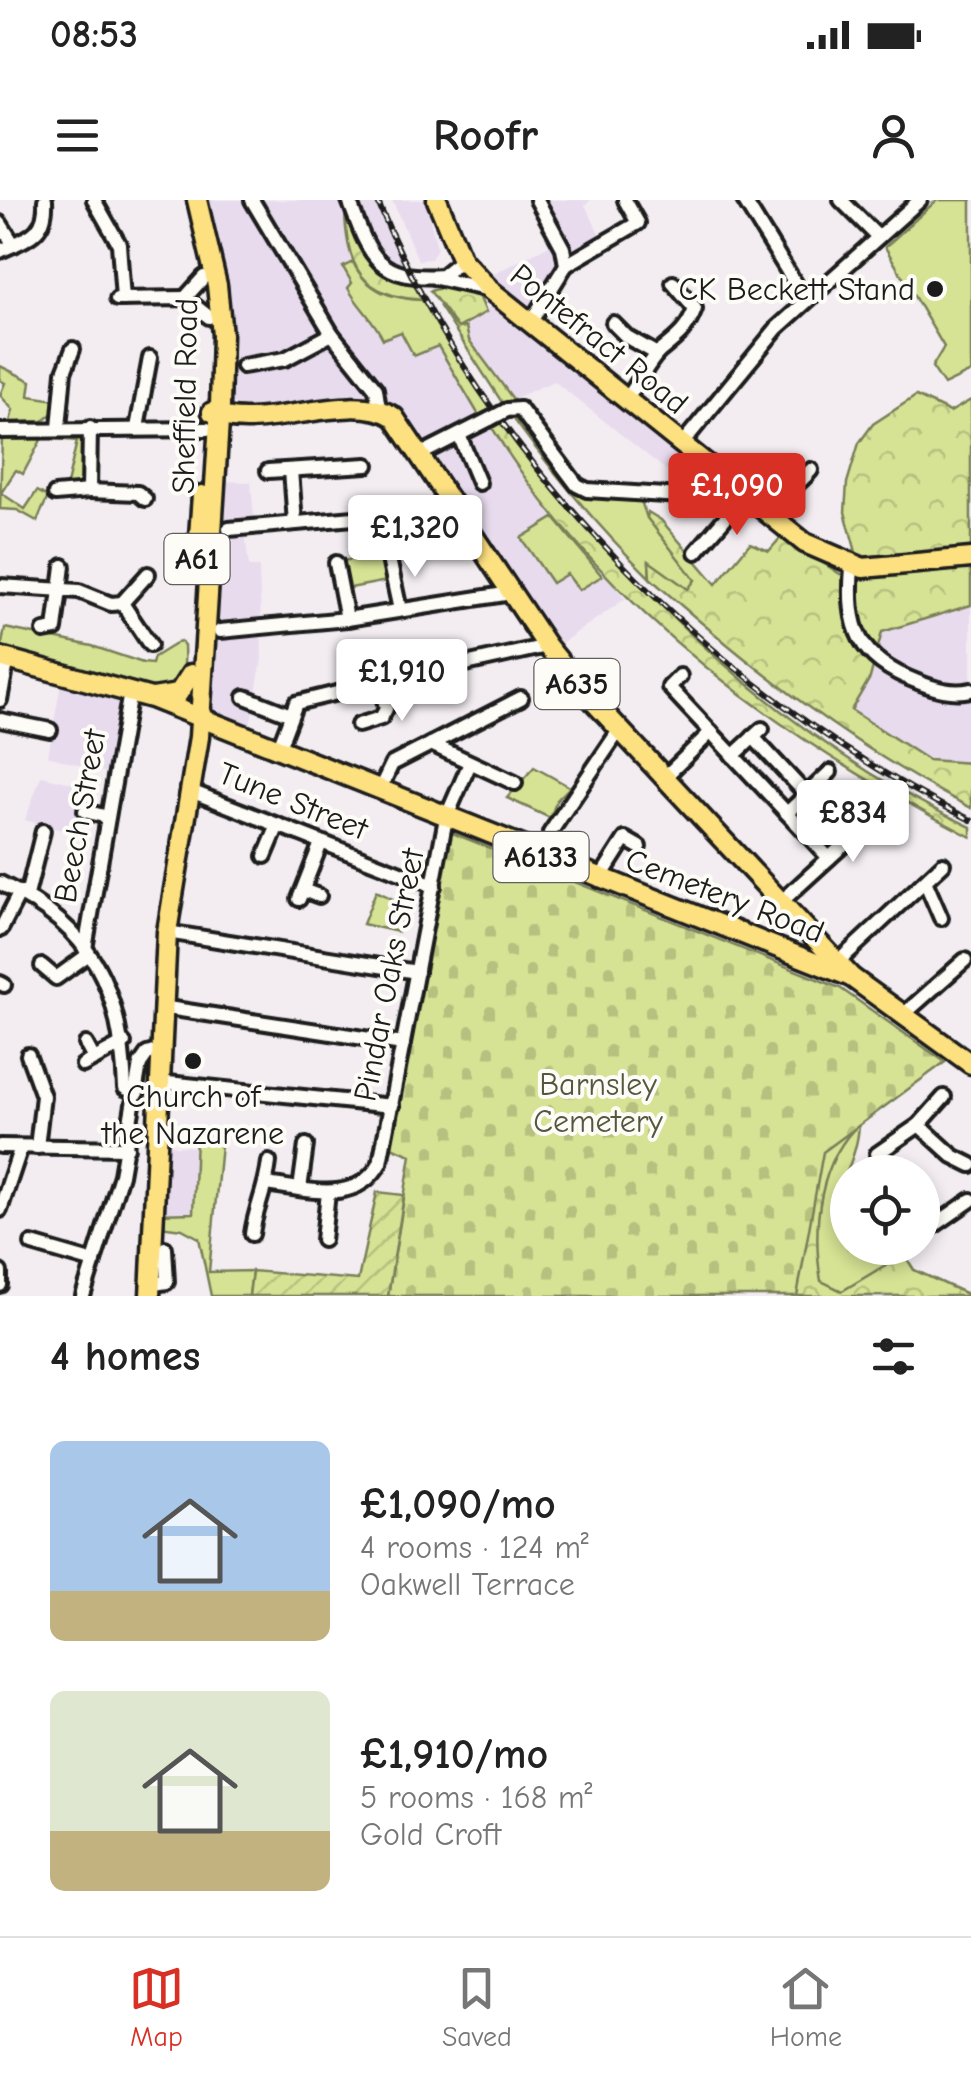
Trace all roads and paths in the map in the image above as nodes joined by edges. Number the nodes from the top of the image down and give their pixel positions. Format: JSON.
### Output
{"nodes":[{"id":1,"x":45,"y":200,"type":"edge"},
{"id":2,"x":94,"y":200,"type":"edge"},
{"id":3,"x":185,"y":200,"type":"edge"},
{"id":4,"x":197,"y":200,"type":"edge"},
{"id":5,"x":252,"y":200,"type":"edge"},
{"id":6,"x":349,"y":200,"type":"edge"},
{"id":7,"x":437,"y":200,"type":"edge"},
{"id":8,"x":537,"y":200,"type":"edge"},
{"id":9,"x":625,"y":200,"type":"edge"},
{"id":10,"x":744,"y":200,"type":"edge"},
{"id":11,"x":840,"y":200,"type":"edge"},
{"id":12,"x":920,"y":200,"type":"edge"},
{"id":13,"x":0,"y":223,"type":"edge"},
{"id":14,"x":878,"y":237,"type":"junction"},
{"id":15,"x":7,"y":248,"type":"edge"},
{"id":16,"x":462,"y":260,"type":"junction"},
{"id":17,"x":566,"y":265,"type":"junction"},
{"id":18,"x":429,"y":276,"type":"junction"},
{"id":19,"x":204,"y":277,"type":"junction"},
{"id":20,"x":672,"y":283,"type":"dead end"},
{"id":21,"x":490,"y":290,"type":"junction"},
{"id":22,"x":184,"y":298,"type":"junction"},
{"id":23,"x":806,"y":301,"type":"junction"},
{"id":24,"x":215,"y":320,"type":"junction"},
{"id":25,"x":612,"y":322,"type":"dead end"},
{"id":26,"x":530,"y":323,"type":"junction"},
{"id":27,"x":332,"y":334,"type":"junction"},
{"id":28,"x":73,"y":349,"type":"dead end"},
{"id":29,"x":657,"y":354,"type":"junction"},
{"id":30,"x":150,"y":358,"type":"dead end"},
{"id":31,"x":243,"y":366,"type":"dead end"},
{"id":32,"x":626,"y":400,"type":"junction"},
{"id":33,"x":372,"y":409,"type":"junction"},
{"id":34,"x":215,"y":419,"type":"junction"},
{"id":35,"x":59,"y":428,"type":"junction"},
{"id":36,"x":90,"y":428,"type":"junction"},
{"id":37,"x":137,"y":428,"type":"junction"},
{"id":38,"x":0,"y":430,"type":"edge"},
{"id":39,"x":459,"y":435,"type":"junction"},
{"id":40,"x":682,"y":445,"type":"junction"},
{"id":41,"x":421,"y":454,"type":"junction"},
{"id":42,"x":367,"y":464,"type":"dead end"},
{"id":43,"x":291,"y":470,"type":"junction"},
{"id":44,"x":811,"y":470,"type":"dead end"},
{"id":45,"x":268,"y":471,"type":"dead end"},
{"id":46,"x":480,"y":483,"type":"dead end"},
{"id":47,"x":89,"y":491,"type":"junction"},
{"id":48,"x":741,"y":493,"type":"junction"},
{"id":49,"x":55,"y":494,"type":"dead end"},
{"id":50,"x":145,"y":499,"type":"dead end"},
{"id":51,"x":456,"y":508,"type":"junction"},
{"id":52,"x":766,"y":513,"type":"junction"},
{"id":53,"x":295,"y":523,"type":"junction"},
{"id":54,"x":230,"y":528,"type":"dead end"},
{"id":55,"x":696,"y":552,"type":"dead end"},
{"id":56,"x":971,"y":558,"type":"edge"},
{"id":57,"x":390,"y":559,"type":"dead end"},
{"id":58,"x":336,"y":563,"type":"dead end"},
{"id":59,"x":63,"y":566,"type":"dead end"},
{"id":60,"x":852,"y":566,"type":"junction"},
{"id":61,"x":148,"y":574,"type":"dead end"},
{"id":62,"x":0,"y":586,"type":"edge"},
{"id":63,"x":60,"y":589,"type":"junction"},
{"id":64,"x":510,"y":593,"type":"junction"},
{"id":65,"x":122,"y":603,"type":"junction"},
{"id":66,"x":400,"y":610,"type":"junction"},
{"id":67,"x":347,"y":619,"type":"junction"},
{"id":68,"x":220,"y":630,"type":"dead end"},
{"id":69,"x":44,"y":631,"type":"dead end"},
{"id":70,"x":150,"y":644,"type":"dead end"},
{"id":71,"x":547,"y":646,"type":"junction"},
{"id":72,"x":4,"y":657,"type":"edge"},
{"id":73,"x":191,"y":674,"type":"junction"},
{"id":74,"x":680,"y":676,"type":"dead end"},
{"id":75,"x":381,"y":685,"type":"junction"},
{"id":76,"x":971,"y":690,"type":"edge"},
{"id":77,"x":130,"y":692,"type":"junction"},
{"id":78,"x":151,"y":698,"type":"junction"},
{"id":79,"x":245,"y":698,"type":"dead end"},
{"id":80,"x":521,"y":698,"type":"dead end"},
{"id":81,"x":0,"y":700,"type":"edge"},
{"id":82,"x":196,"y":715,"type":"junction"},
{"id":83,"x":291,"y":715,"type":"junction"},
{"id":84,"x":0,"y":720,"type":"edge"},
{"id":85,"x":358,"y":725,"type":"dead end"},
{"id":86,"x":620,"y":729,"type":"junction"},
{"id":87,"x":50,"y":730,"type":"dead end"},
{"id":88,"x":711,"y":732,"type":"junction"},
{"id":89,"x":431,"y":744,"type":"junction"},
{"id":90,"x":278,"y":750,"type":"junction"},
{"id":91,"x":733,"y":756,"type":"junction"},
{"id":92,"x":470,"y":763,"type":"junction"},
{"id":93,"x":830,"y":772,"type":"dead end"},
{"id":94,"x":665,"y":776,"type":"junction"},
{"id":95,"x":189,"y":782,"type":"junction"},
{"id":96,"x":514,"y":783,"type":"dead end"},
{"id":97,"x":379,"y":791,"type":"junction"},
{"id":98,"x":806,"y":794,"type":"junction"},
{"id":99,"x":896,"y":798,"type":"dead end"},
{"id":100,"x":84,"y":811,"type":"dead end"},
{"id":101,"x":786,"y":813,"type":"junction"},
{"id":102,"x":108,"y":817,"type":"junction"},
{"id":103,"x":446,"y":818,"type":"junction"},
{"id":104,"x":278,"y":825,"type":"junction"},
{"id":105,"x":43,"y":831,"type":"dead end"},
{"id":106,"x":550,"y":833,"type":"dead end"},
{"id":107,"x":321,"y":844,"type":"junction"},
{"id":108,"x":638,"y":847,"type":"dead end"},
{"id":109,"x":265,"y":856,"type":"dead end"},
{"id":110,"x":829,"y":858,"type":"junction"},
{"id":111,"x":944,"y":864,"type":"dead end"},
{"id":112,"x":600,"y":880,"type":"junction"},
{"id":113,"x":925,"y":881,"type":"junction"},
{"id":114,"x":0,"y":883,"type":"edge"},
{"id":115,"x":434,"y":886,"type":"junction"},
{"id":116,"x":23,"y":894,"type":"junction"},
{"id":117,"x":319,"y":896,"type":"dead end"},
{"id":118,"x":782,"y":901,"type":"junction"},
{"id":119,"x":941,"y":918,"type":"dead end"},
{"id":120,"x":2,"y":929,"type":"edge"},
{"id":121,"x":166,"y":932,"type":"junction"},
{"id":122,"x":820,"y":942,"type":"junction"},
{"id":123,"x":87,"y":952,"type":"junction"},
{"id":124,"x":965,"y":960,"type":"dead end"},
{"id":125,"x":838,"y":962,"type":"junction"},
{"id":126,"x":812,"y":964,"type":"junction"},
{"id":127,"x":42,"y":966,"type":"dead end"},
{"id":128,"x":417,"y":972,"type":"junction"},
{"id":129,"x":851,"y":978,"type":"junction"},
{"id":130,"x":161,"y":1006,"type":"junction"},
{"id":131,"x":902,"y":1016,"type":"junction"},
{"id":132,"x":124,"y":1043,"type":"junction"},
{"id":133,"x":86,"y":1044,"type":"dead end"},
{"id":134,"x":403,"y":1044,"type":"junction"},
{"id":135,"x":160,"y":1050,"type":"junction"},
{"id":136,"x":28,"y":1055,"type":"dead end"},
{"id":137,"x":970,"y":1060,"type":"edge"},
{"id":138,"x":158,"y":1082,"type":"junction"},
{"id":139,"x":136,"y":1093,"type":"junction"},
{"id":140,"x":944,"y":1097,"type":"dead end"},
{"id":141,"x":392,"y":1106,"type":"junction"},
{"id":142,"x":919,"y":1126,"type":"junction"},
{"id":143,"x":306,"y":1144,"type":"dead end"},
{"id":144,"x":0,"y":1146,"type":"edge"},
{"id":145,"x":21,"y":1147,"type":"junction"},
{"id":146,"x":37,"y":1147,"type":"junction"},
{"id":147,"x":127,"y":1148,"type":"junction"},
{"id":148,"x":877,"y":1154,"type":"dead end"},
{"id":149,"x":268,"y":1162,"type":"dead end"},
{"id":150,"x":971,"y":1166,"type":"edge"},
{"id":151,"x":266,"y":1184,"type":"junction"},
{"id":152,"x":300,"y":1188,"type":"junction"},
{"id":153,"x":328,"y":1192,"type":"junction"},
{"id":154,"x":970,"y":1207,"type":"edge"},
{"id":155,"x":0,"y":1210,"type":"edge"},
{"id":156,"x":940,"y":1224,"type":"edge"},
{"id":157,"x":252,"y":1234,"type":"dead end"},
{"id":158,"x":323,"y":1240,"type":"dead end"},
{"id":159,"x":32,"y":1244,"type":"dead end"},
{"id":160,"x":165,"y":1248,"type":"dead end"},
{"id":161,"x":94,"y":1262,"type":"junction"},
{"id":162,"x":0,"y":1272,"type":"edge"},
{"id":163,"x":0,"y":1285,"type":"edge"},
{"id":164,"x":158,"y":1290,"type":"edge"},
{"id":165,"x":84,"y":1296,"type":"edge"}],
"edges":[{"from":1,"to":15,"type":"street"},
{"from":2,"to":22,"type":"street"},
{"from":3,"to":19,"type":"highway","name":"Sheffield Road"},
{"from":4,"to":24,"type":"highway","name":"Sheffield Road"},
{"from":5,"to":27,"type":"street"},
{"from":6,"to":18,"type":"street"},
{"from":7,"to":16,"type":"highway","name":"Pontefract Road"},
{"from":8,"to":17,"type":"street"},
{"from":9,"to":17,"type":"street"},
{"from":10,"to":23,"type":"street"},
{"from":11,"to":14,"type":"street"},
{"from":12,"to":14,"type":"street"},
{"from":13,"to":15,"type":"street"},
{"from":14,"to":23,"type":"street"},
{"from":16,"to":18,"type":"street"},
{"from":16,"to":21,"type":"highway","name":"Pontefract Road"},
{"from":17,"to":26,"type":"street"},
{"from":18,"to":21,"type":"street"},
{"from":19,"to":22,"type":"street"},
{"from":19,"to":24,"type":"highway","name":"Sheffield Road"},
{"from":20,"to":29,"type":"street"},
{"from":21,"to":26,"type":"highway","name":"Pontefract Road"},
{"from":22,"to":24,"type":"street"},
{"from":23,"to":40,"type":"street"},
{"from":24,"to":34,"type":"highway"},
{"from":25,"to":29,"type":"street"},
{"from":26,"to":32,"type":"highway","name":"Pontefract Road"},
{"from":27,"to":31,"type":"street"},
{"from":27,"to":33,"type":"street"},
{"from":28,"to":35,"type":"street"},
{"from":29,"to":32,"type":"street"},
{"from":30,"to":37,"type":"street"},
{"from":32,"to":40,"type":"highway","name":"Pontefract Road"},
{"from":33,"to":34,"type":"highway"},
{"from":33,"to":41,"type":"highway","number":"A635"},
{"from":34,"to":37,"type":"street"},
{"from":34,"to":73,"type":"highway","name":"Sheffield Road","number":"A61"},
{"from":34,"to":82,"type":"highway","name":"Sheffield Road","number":"A61"},
{"from":35,"to":36,"type":"street"},
{"from":35,"to":38,"type":"street"},
{"from":36,"to":37,"type":"street"},
{"from":36,"to":47,"type":"street"},
{"from":39,"to":41,"type":"street"},
{"from":39,"to":46,"type":"street"},
{"from":39,"to":48,"type":"street","bridge":true},
{"from":40,"to":48,"type":"highway","name":"Pontefract Road"},
{"from":41,"to":51,"type":"highway","number":"A635"},
{"from":42,"to":43,"type":"street"},
{"from":43,"to":45,"type":"street"},
{"from":43,"to":53,"type":"street"},
{"from":44,"to":52,"type":"street"},
{"from":47,"to":49,"type":"street"},
{"from":47,"to":50,"type":"street"},
{"from":48,"to":52,"type":"highway","name":"Pontefract Road"},
{"from":48,"to":55,"type":"street"},
{"from":51,"to":53,"type":"street"},
{"from":51,"to":64,"type":"highway","number":"A635"},
{"from":52,"to":60,"type":"highway","name":"Pontefract Road"},
{"from":53,"to":54,"type":"street"},
{"from":56,"to":60,"type":"highway","name":"Pontefract Road"},
{"from":57,"to":66,"type":"street"},
{"from":58,"to":67,"type":"street"},
{"from":59,"to":63,"type":"street"},
{"from":60,"to":76,"type":"street"},
{"from":61,"to":65,"type":"street"},
{"from":62,"to":63,"type":"street"},
{"from":63,"to":65,"type":"street"},
{"from":63,"to":69,"type":"street"},
{"from":64,"to":66,"type":"street"},
{"from":64,"to":71,"type":"highway","number":"A635"},
{"from":65,"to":70,"type":"street"},
{"from":66,"to":67,"type":"street"},
{"from":67,"to":68,"type":"street"},
{"from":71,"to":75,"type":"street"},
{"from":71,"to":86,"type":"highway","number":"A635"},
{"from":72,"to":77,"type":"highway","number":"A6133"},
{"from":72,"to":81,"type":"street"},
{"from":73,"to":78,"type":"highway"},
{"from":73,"to":82,"type":"highway","name":"Sheffield Road","number":"A61"},
{"from":74,"to":88,"type":"street"},
{"from":75,"to":83,"type":"street"},
{"from":75,"to":85,"type":"street"},
{"from":77,"to":78,"type":"highway","number":"A6133"},
{"from":77,"to":102,"type":"street","name":"Beech Street"},
{"from":78,"to":82,"type":"highway","number":"A6133"},
{"from":79,"to":83,"type":"street"},
{"from":80,"to":89,"type":"street"},
{"from":82,"to":90,"type":"highway","name":"Cemetery Road","number":"A6133"},
{"from":82,"to":95,"type":"highway","name":"Sheffield Road","number":"A61"},
{"from":83,"to":90,"type":"street"},
{"from":84,"to":87,"type":"street"},
{"from":86,"to":94,"type":"highway","number":"A635"},
{"from":86,"to":106,"type":"street"},
{"from":88,"to":91,"type":"street"},
{"from":88,"to":94,"type":"street"},
{"from":89,"to":92,"type":"street"},
{"from":89,"to":97,"type":"street"},
{"from":90,"to":97,"type":"highway","name":"Cemetery Road","number":"A6133"},
{"from":91,"to":98,"type":"street"},
{"from":91,"to":101,"type":"street"},
{"from":92,"to":96,"type":"street"},
{"from":92,"to":103,"type":"street","name":"Pindar Oaks Street"},
{"from":93,"to":98,"type":"street"},
{"from":94,"to":118,"type":"highway","number":"A635"},
{"from":95,"to":104,"type":"street","name":"Tune Street"},
{"from":95,"to":121,"type":"highway","name":"Sheffield Road","number":"A61"},
{"from":97,"to":103,"type":"highway","name":"Cemetery Road","number":"A6133"},
{"from":98,"to":101,"type":"street"},
{"from":99,"to":110,"type":"street"},
{"from":100,"to":102,"type":"street"},
{"from":101,"to":110,"type":"street"},
{"from":102,"to":123,"type":"street","name":"Beech Street"},
{"from":103,"to":112,"type":"highway","name":"Cemetery Road","number":"A6133"},
{"from":103,"to":115,"type":"street","name":"Pindar Oaks Street"},
{"from":104,"to":107,"type":"street","name":"Tune Street"},
{"from":104,"to":109,"type":"street"},
{"from":105,"to":116,"type":"street"},
{"from":107,"to":115,"type":"street","name":"Tune Street"},
{"from":107,"to":117,"type":"street"},
{"from":108,"to":112,"type":"street"},
{"from":110,"to":118,"type":"street"},
{"from":111,"to":113,"type":"street"},
{"from":112,"to":126,"type":"highway","name":"Cemetery Road","number":"A6133"},
{"from":113,"to":119,"type":"street"},
{"from":113,"to":125,"type":"street"},
{"from":114,"to":116,"type":"street"},
{"from":115,"to":128,"type":"street","name":"Pindar Oaks Street"},
{"from":116,"to":120,"type":"street"},
{"from":116,"to":123,"type":"street"},
{"from":118,"to":122,"type":"highway","number":"A635"},
{"from":121,"to":128,"type":"street"},
{"from":121,"to":130,"type":"highway","name":"Sheffield Road","number":"A61"},
{"from":122,"to":125,"type":"highway","number":"A635"},
{"from":122,"to":126,"type":"highway"},
{"from":123,"to":127,"type":"street"},
{"from":123,"to":132,"type":"street"},
{"from":124,"to":131,"type":"street"},
{"from":125,"to":126,"type":"highway","name":"Cemetery Road"},
{"from":125,"to":129,"type":"highway","number":"A635"},
{"from":126,"to":129,"type":"highway","number":"A6133"},
{"from":128,"to":134,"type":"street","name":"Pindar Oaks Street"},
{"from":129,"to":131,"type":"highway","number":"A635"},
{"from":130,"to":134,"type":"street"},
{"from":130,"to":135,"type":"highway","name":"Sheffield Road","number":"A61"},
{"from":131,"to":137,"type":"highway","number":"A635"},
{"from":132,"to":133,"type":"street"},
{"from":132,"to":139,"type":"street"},
{"from":134,"to":141,"type":"street","name":"Pindar Oaks Street"},
{"from":135,"to":138,"type":"highway","name":"Sheffield Road","number":"A61"},
{"from":135,"to":139,"type":"street"},
{"from":136,"to":146,"type":"street"},
{"from":138,"to":141,"type":"street"},
{"from":138,"to":164,"type":"highway","name":"Sheffield Road","number":"A61"},
{"from":139,"to":147,"type":"street"},
{"from":140,"to":142,"type":"street"},
{"from":141,"to":153,"type":"street","name":"Pindar Oaks Street"},
{"from":142,"to":148,"type":"street"},
{"from":142,"to":150,"type":"street"},
{"from":143,"to":152,"type":"street"},
{"from":144,"to":145,"type":"street"},
{"from":145,"to":146,"type":"street"},
{"from":145,"to":155,"type":"street"},
{"from":146,"to":147,"type":"street"},
{"from":147,"to":161,"type":"street"},
{"from":149,"to":151,"type":"street"},
{"from":151,"to":152,"type":"street"},
{"from":151,"to":157,"type":"street"},
{"from":152,"to":153,"type":"street"},
{"from":153,"to":158,"type":"street"},
{"from":154,"to":156,"type":"street"},
{"from":159,"to":161,"type":"street"},
{"from":160,"to":164,"type":"street"},
{"from":161,"to":165,"type":"street"},
{"from":162,"to":163,"type":"street"}]}
